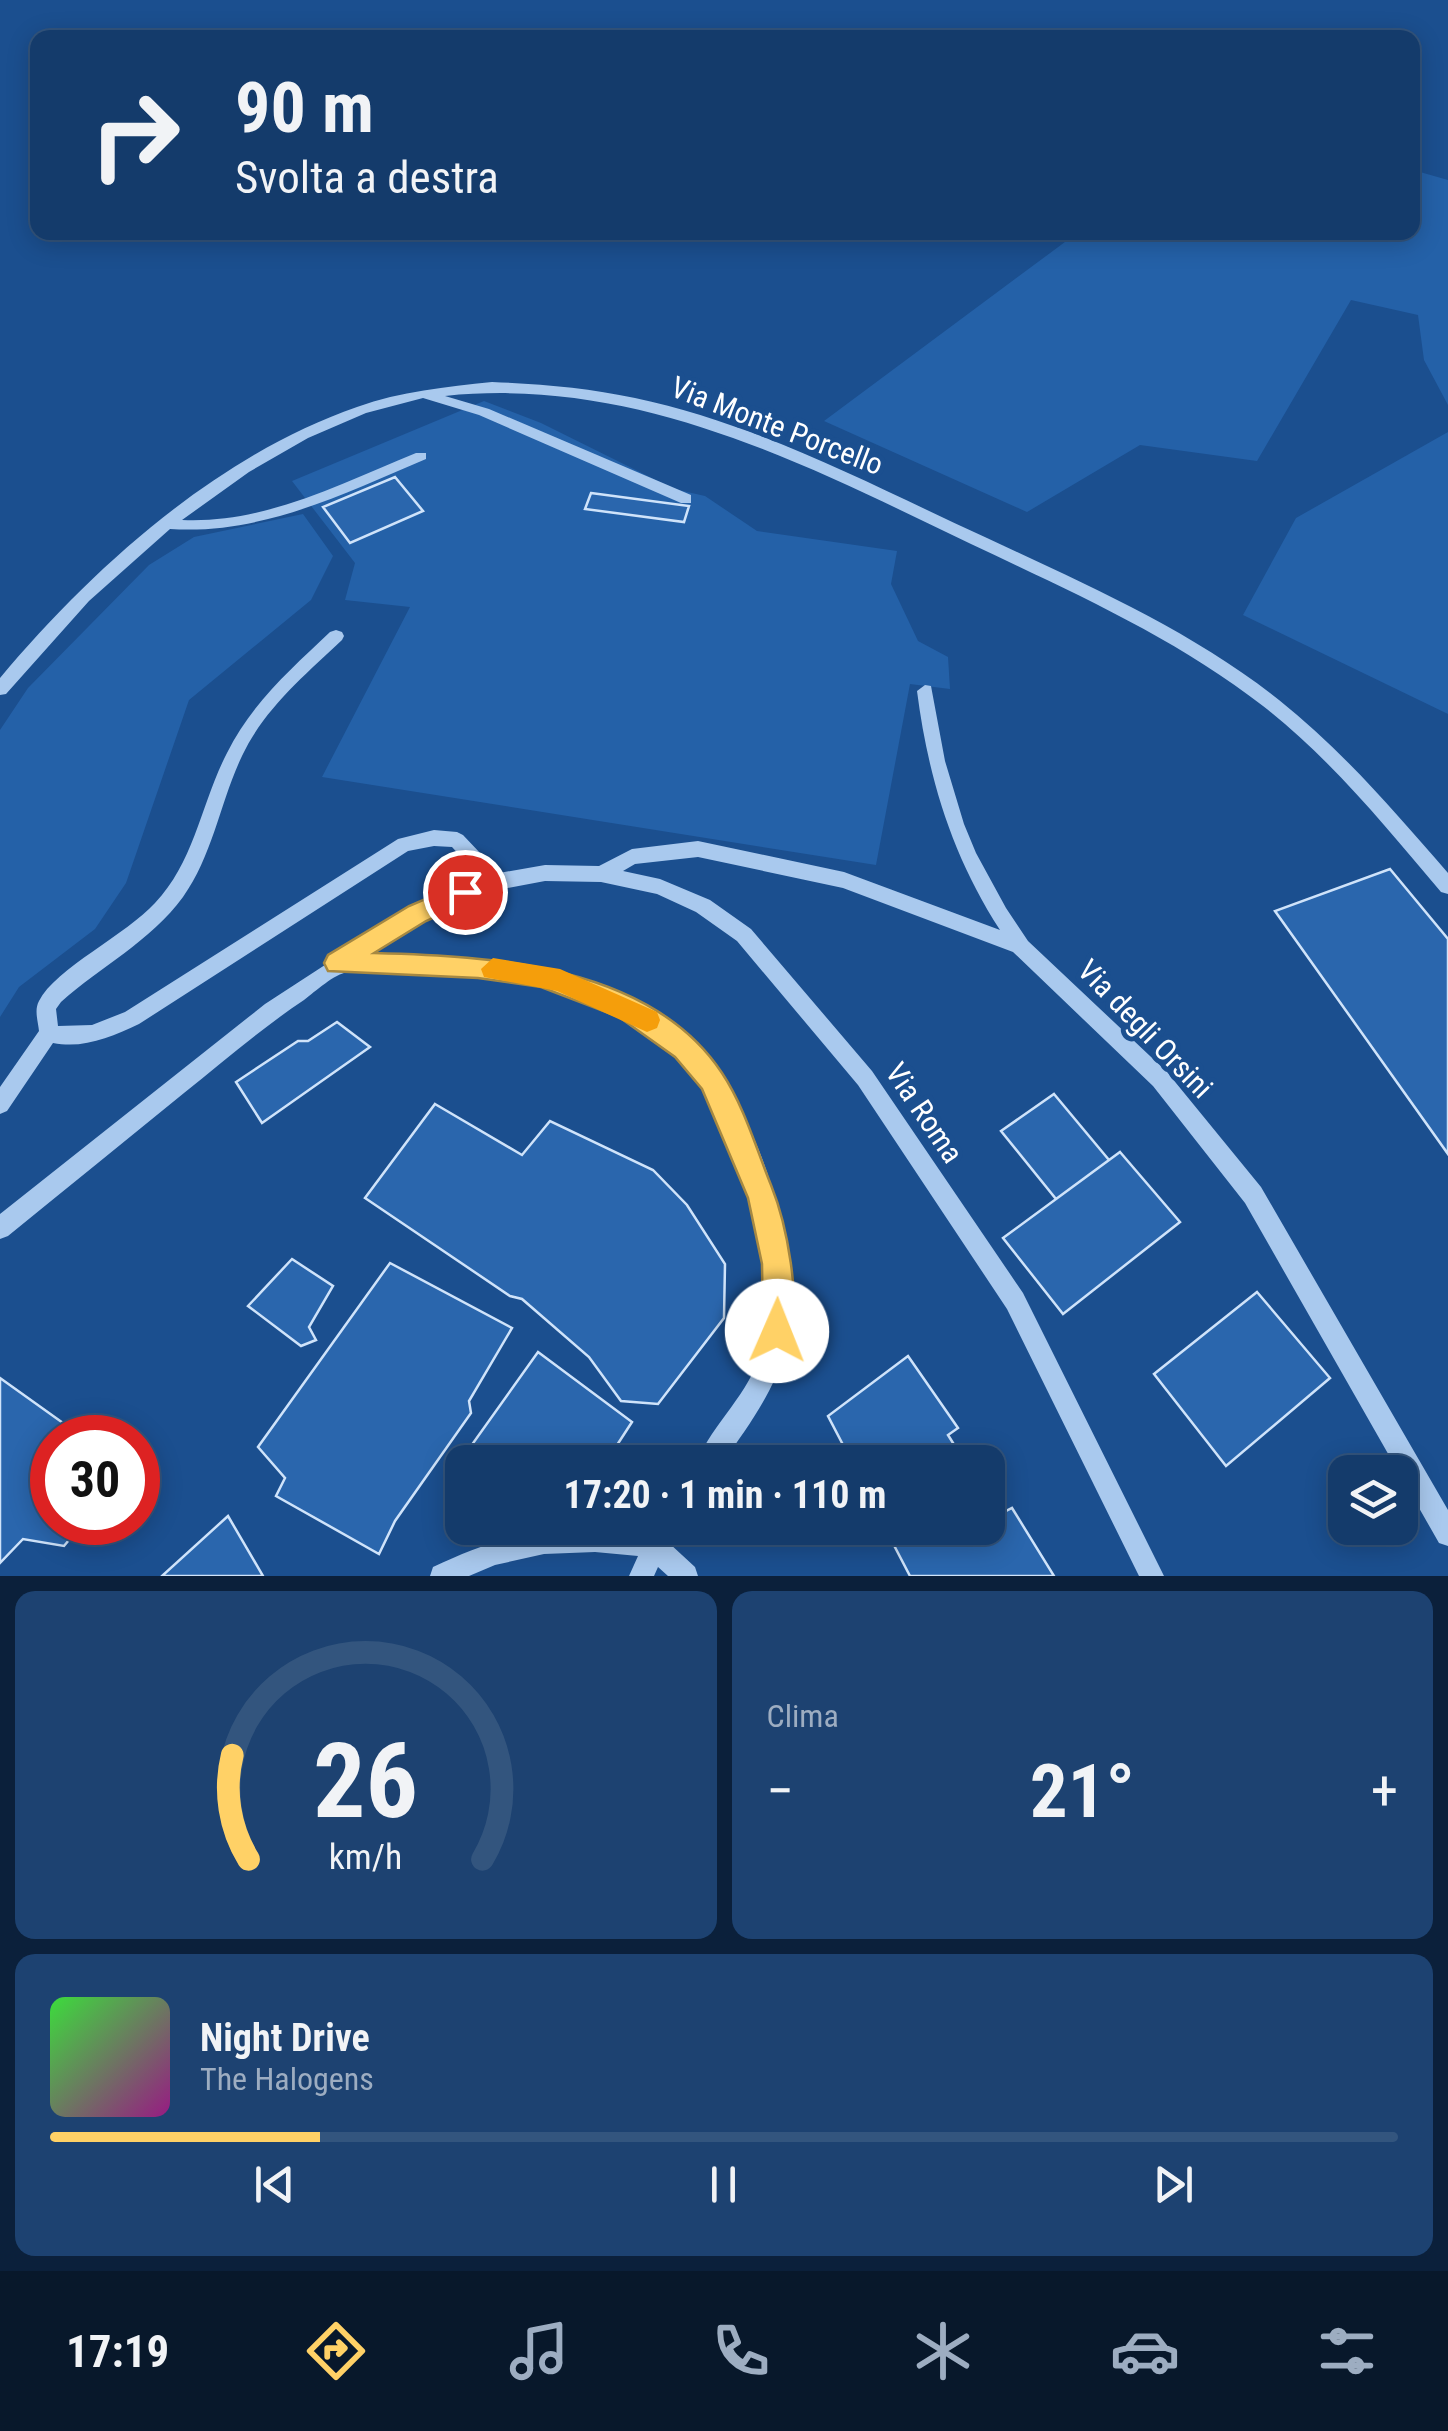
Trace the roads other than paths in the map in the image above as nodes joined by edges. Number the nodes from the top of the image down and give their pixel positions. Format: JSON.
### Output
{"nodes":[{"id":1,"x":422,"y":393,"type":"junction"},
{"id":2,"x":421,"y":456,"type":"dead end"},
{"id":3,"x":686,"y":500,"type":"dead end"},
{"id":4,"x":168,"y":524,"type":"junction"},
{"id":5,"x":336,"y":636,"type":"dead end"},
{"id":6,"x":0,"y":689,"type":"edge"},
{"id":7,"x":926,"y":690,"type":"dead end"},
{"id":8,"x":601,"y":874,"type":"junction"},
{"id":9,"x":495,"y":882,"type":"junction"},
{"id":10,"x":1448,"y":886,"type":"edge"},
{"id":11,"x":1020,"y":946,"type":"junction"},
{"id":12,"x":336,"y":963,"type":"junction"},
{"id":13,"x":50,"y":1034,"type":"junction"},
{"id":14,"x":0,"y":1104,"type":"edge"},
{"id":15,"x":0,"y":1228,"type":"edge"},
{"id":16,"x":720,"y":1445,"type":"edge"},
{"id":17,"x":1448,"y":1534,"type":"edge"},
{"id":18,"x":513,"y":1545,"type":"edge"},
{"id":19,"x":655,"y":1545,"type":"edge"},
{"id":20,"x":665,"y":1545,"type":"edge"},
{"id":21,"x":442,"y":1576,"type":"edge"},
{"id":22,"x":641,"y":1576,"type":"edge"},
{"id":23,"x":686,"y":1576,"type":"edge"},
{"id":24,"x":1152,"y":1576,"type":"edge"}],
"edges":[{"from":1,"to":3,"type":"street"},
{"from":1,"to":4,"type":"street","name":"Via Monte Porcello"},
{"from":1,"to":10,"type":"street","name":"Via Monte Porcello"},
{"from":2,"to":4,"type":"street"},
{"from":4,"to":6,"type":"street","name":"Via Monte Porcello"},
{"from":5,"to":13,"type":"street"},
{"from":7,"to":11,"type":"street"},
{"from":8,"to":9,"type":"street","name":"Via Roma"},
{"from":8,"to":11,"type":"street","name":"Via degli Orsini"},
{"from":8,"to":24,"type":"street","name":"Via Roma"},
{"from":9,"to":12,"type":"street","name":"Via Roma"},
{"from":9,"to":13,"type":"street"},
{"from":11,"to":17,"type":"street","name":"Via degli Orsini"},
{"from":12,"to":15,"type":"street","name":"Via Roma"},
{"from":12,"to":16,"type":"street"},
{"from":13,"to":14,"type":"street"},
{"from":18,"to":21,"type":"street"},
{"from":19,"to":22,"type":"street"},
{"from":20,"to":23,"type":"street"}]}
